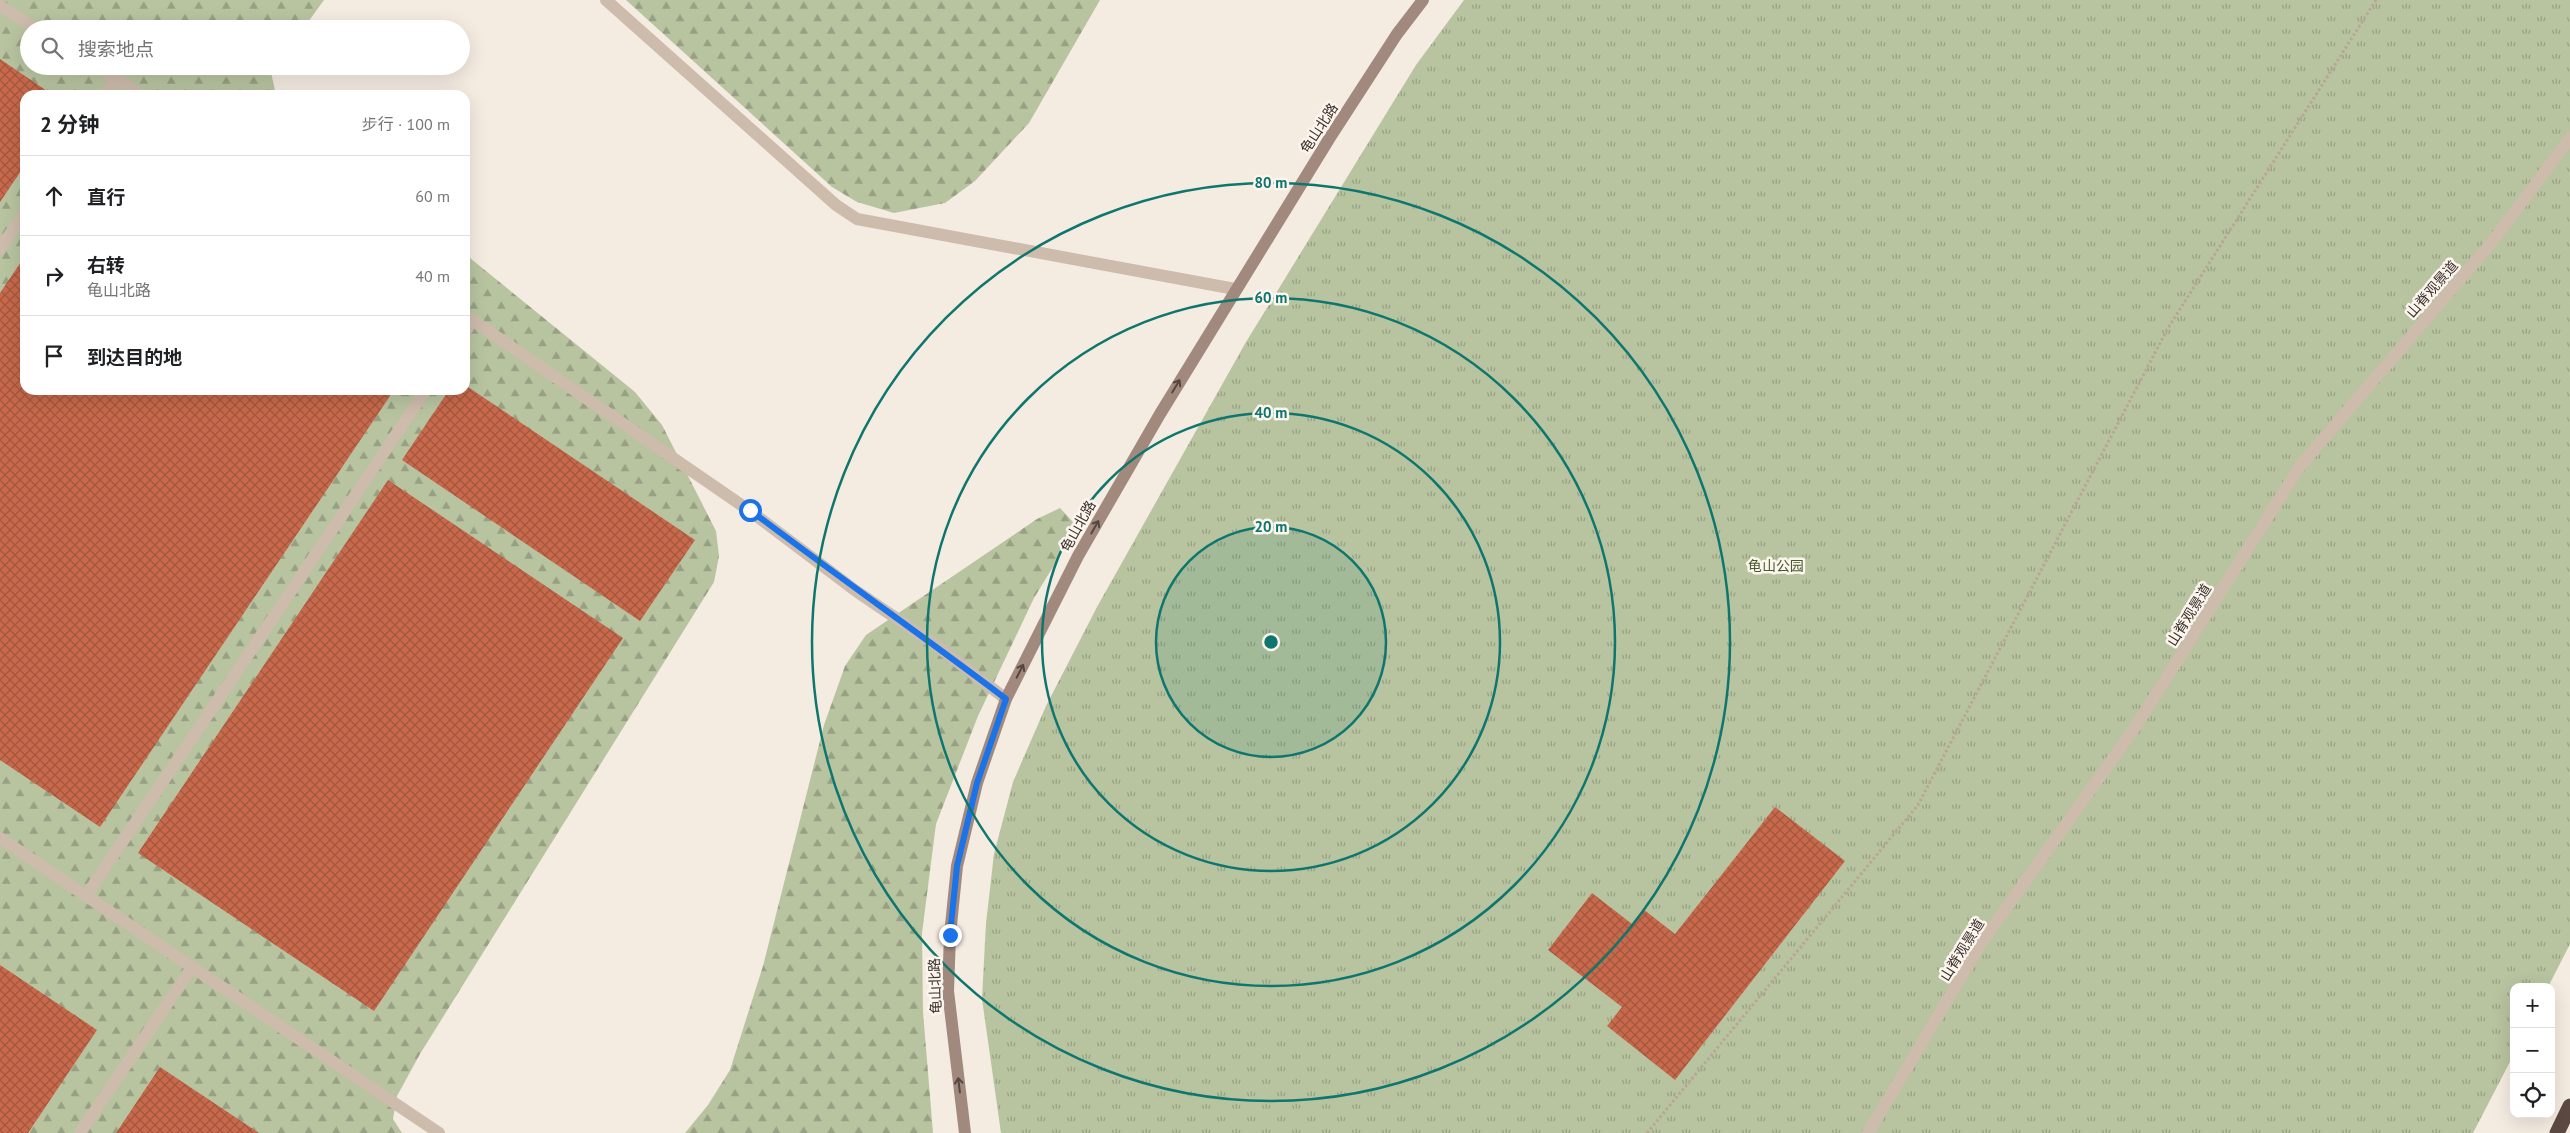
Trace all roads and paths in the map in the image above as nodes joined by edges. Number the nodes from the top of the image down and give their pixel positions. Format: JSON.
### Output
{"nodes":[{"id":1,"x":606,"y":0,"type":"edge"},
{"id":2,"x":1423,"y":0,"type":"edge"},
{"id":3,"x":2376,"y":0,"type":"edge"},
{"id":4,"x":0,"y":6,"type":"edge"},
{"id":5,"x":23,"y":20,"type":"edge"},
{"id":6,"x":111,"y":75,"type":"edge"},
{"id":7,"x":116,"y":78,"type":"junction"},
{"id":8,"x":108,"y":90,"type":"edge"},
{"id":9,"x":134,"y":90,"type":"edge"},
{"id":10,"x":2570,"y":138,"type":"edge"},
{"id":11,"x":20,"y":219,"type":"edge"},
{"id":12,"x":0,"y":249,"type":"edge"},
{"id":13,"x":1235,"y":289,"type":"junction"},
{"id":14,"x":470,"y":318,"type":"edge"},
{"id":15,"x":423,"y":395,"type":"edge"},
{"id":16,"x":1006,"y":699,"type":"junction"},
{"id":17,"x":0,"y":838,"type":"edge"},
{"id":18,"x":86,"y":896,"type":"junction"},
{"id":19,"x":192,"y":967,"type":"junction"},
{"id":20,"x":2570,"y":1106,"type":"edge"},
{"id":21,"x":80,"y":1133,"type":"edge"},
{"id":22,"x":439,"y":1133,"type":"edge"},
{"id":23,"x":965,"y":1133,"type":"edge"},
{"id":24,"x":1647,"y":1133,"type":"edge"},
{"id":25,"x":1868,"y":1133,"type":"edge"},
{"id":26,"x":2557,"y":1133,"type":"edge"}],
"edges":[{"from":1,"to":13,"type":"street"},
{"from":2,"to":13,"type":"street","name":"龟山北路"},
{"from":3,"to":24,"type":"path"},
{"from":4,"to":5,"type":"street"},
{"from":6,"to":7,"type":"street"},
{"from":7,"to":8,"type":"street"},
{"from":7,"to":9,"type":"street"},
{"from":10,"to":25,"type":"street","name":"山脊观景道"},
{"from":11,"to":12,"type":"street"},
{"from":16,"to":13,"type":"street","name":"龟山北路","one_way":true},
{"from":14,"to":16,"type":"street"},
{"from":15,"to":18,"type":"street"},
{"from":23,"to":16,"type":"street","name":"龟山北路","one_way":true},
{"from":17,"to":18,"type":"street"},
{"from":18,"to":19,"type":"street"},
{"from":19,"to":21,"type":"street"},
{"from":19,"to":22,"type":"street"},
{"from":20,"to":26,"type":"highway"}]}
